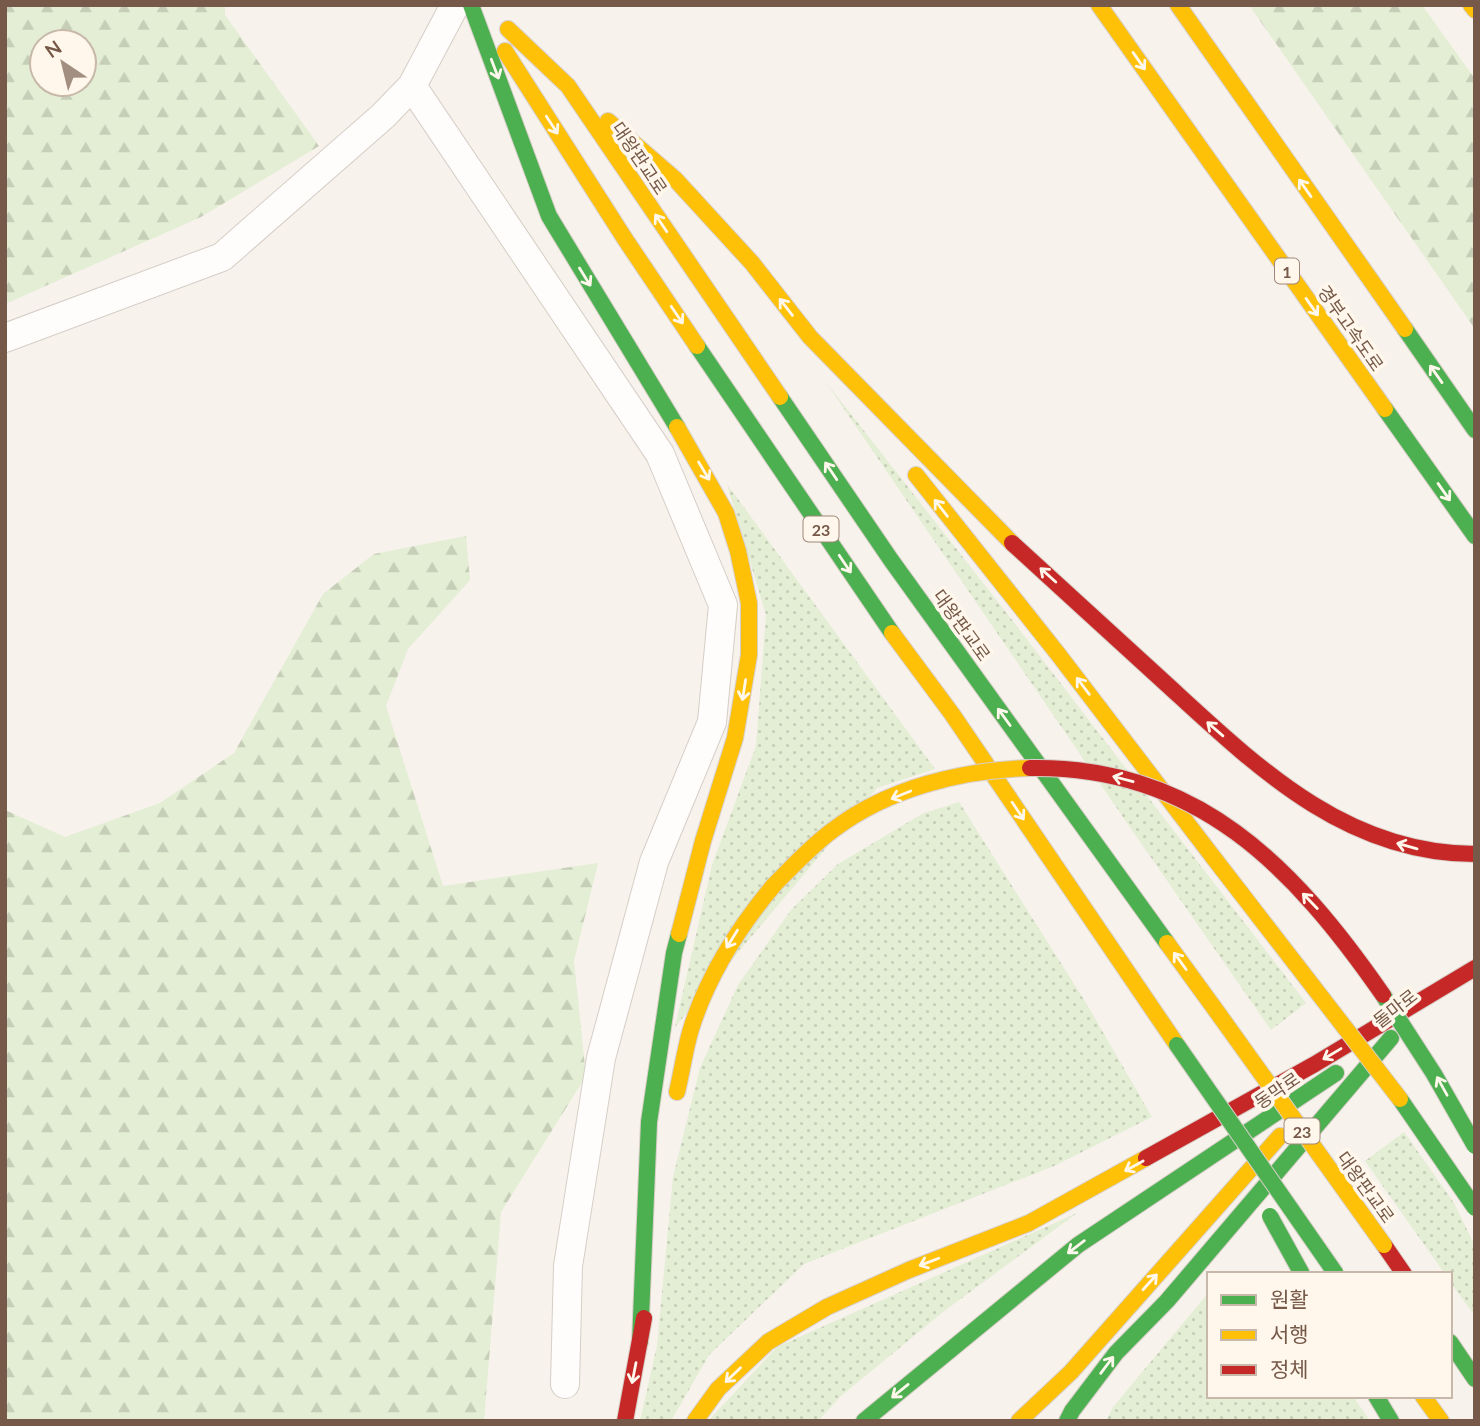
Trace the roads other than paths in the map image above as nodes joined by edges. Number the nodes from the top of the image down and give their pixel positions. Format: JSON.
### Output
{"nodes":[{"id":1,"x":455,"y":5,"type":"edge"},
{"id":2,"x":473,"y":5,"type":"edge"},
{"id":3,"x":482,"y":5,"type":"edge"},
{"id":4,"x":1099,"y":5,"type":"edge"},
{"id":5,"x":1178,"y":5,"type":"edge"},
{"id":6,"x":1471,"y":5,"type":"edge"},
{"id":7,"x":1475,"y":10,"type":"edge"},
{"id":8,"x":411,"y":86,"type":"junction"},
{"id":9,"x":568,"y":86,"type":"junction"},
{"id":10,"x":810,"y":337,"type":"junction"},
{"id":11,"x":5,"y":338,"type":"edge"},
{"id":12,"x":1475,"y":430,"type":"edge"},
{"id":13,"x":889,"y":440,"type":"dead end"},
{"id":14,"x":905,"y":461,"type":"dead end"},
{"id":15,"x":1475,"y":536,"type":"edge"},
{"id":16,"x":1475,"y":854,"type":"edge"},
{"id":17,"x":1475,"y":969,"type":"edge"},
{"id":18,"x":1395,"y":1033,"type":"junction"},
{"id":19,"x":1177,"y":1045,"type":"junction"},
{"id":20,"x":1336,"y":1073,"type":"junction"},
{"id":21,"x":675,"y":1103,"type":"dead end"},
{"id":22,"x":1475,"y":1146,"type":"edge"},
{"id":23,"x":663,"y":1176,"type":"dead end"},
{"id":24,"x":1475,"y":1208,"type":"edge"},
{"id":25,"x":1301,"y":1272,"type":"edge"},
{"id":26,"x":1335,"y":1272,"type":"edge"},
{"id":27,"x":1403,"y":1272,"type":"edge"},
{"id":28,"x":640,"y":1342,"type":"junction"},
{"id":29,"x":1452,"y":1345,"type":"edge"},
{"id":30,"x":1475,"y":1379,"type":"edge"},
{"id":31,"x":565,"y":1384,"type":"dead end"},
{"id":32,"x":1377,"y":1398,"type":"edge"},
{"id":33,"x":1424,"y":1398,"type":"edge"},
{"id":34,"x":625,"y":1421,"type":"edge"},
{"id":35,"x":695,"y":1421,"type":"edge"},
{"id":36,"x":864,"y":1421,"type":"edge"},
{"id":37,"x":1019,"y":1421,"type":"edge"},
{"id":38,"x":1068,"y":1421,"type":"edge"},
{"id":39,"x":1391,"y":1421,"type":"edge"},
{"id":40,"x":1441,"y":1421,"type":"edge"}],
"edges":[{"from":1,"to":8,"type":"street"},
{"from":2,"to":19,"type":"main road","number":"23","one_way":true},
{"from":2,"to":28,"type":"main road","one_way":true},
{"from":3,"to":9,"type":"main road","name":"대왕판교로","number":"23"},
{"from":4,"to":15,"type":"main road","name":"경부고속도로","number":"1","one_way":true},
{"from":12,"to":5,"type":"main road","one_way":true},
{"from":6,"to":7,"type":"main road"},
{"from":8,"to":11,"type":"street"},
{"from":8,"to":31,"type":"street"},
{"from":10,"to":9,"type":"main road","one_way":true},
{"from":27,"to":9,"type":"main road","name":"대왕판교로","number":"23","one_way":true,"bridge":true},
{"from":10,"to":13,"type":"main road"},
{"from":16,"to":10,"type":"main road","one_way":true},
{"from":24,"to":14,"type":"main road","one_way":true,"bridge":true},
{"from":17,"to":18,"type":"main road","name":"돌마로"},
{"from":17,"to":35,"type":"main road","one_way":true},
{"from":18,"to":20,"type":"main road","name":"돌마로"},
{"from":38,"to":18,"type":"main road","one_way":true},
{"from":19,"to":25,"type":"main road","bridge":true},
{"from":19,"to":26,"type":"main road","number":"23","bridge":true},
{"from":20,"to":36,"type":"main road","name":"동막로","one_way":true},
{"from":37,"to":20,"type":"main road","name":"동막로","one_way":true},
{"from":22,"to":21,"type":"main road","one_way":true,"bridge":true},
{"from":23,"to":28,"type":"main road"},
{"from":28,"to":34,"type":"main road","one_way":true},
{"from":29,"to":30,"type":"main road"},
{"from":32,"to":39,"type":"main road"},
{"from":33,"to":40,"type":"main road"}]}
